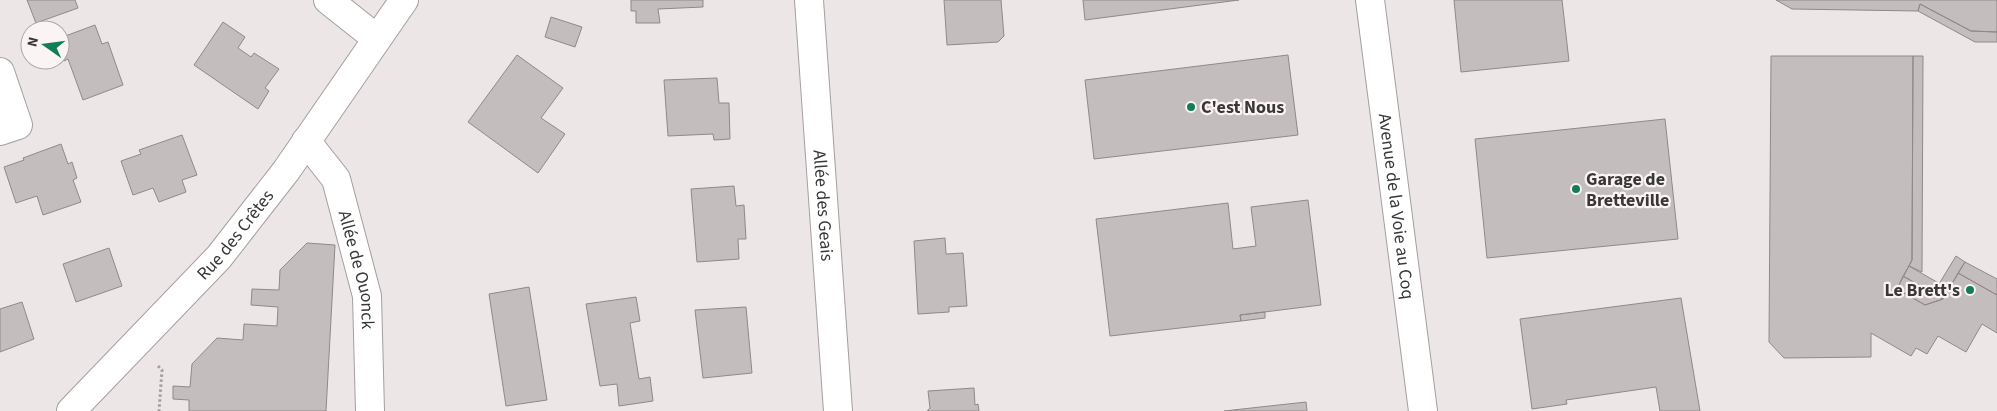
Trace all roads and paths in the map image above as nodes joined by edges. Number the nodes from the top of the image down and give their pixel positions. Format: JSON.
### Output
{"nodes":[{"id":1,"x":328,"y":0,"type":"edge"},
{"id":2,"x":404,"y":0,"type":"edge"},
{"id":3,"x":809,"y":0,"type":"edge"},
{"id":4,"x":1370,"y":0,"type":"edge"},
{"id":5,"x":376,"y":38,"type":"junction"},
{"id":6,"x":0,"y":72,"type":"edge"},
{"id":7,"x":0,"y":131,"type":"edge"},
{"id":8,"x":306,"y":141,"type":"junction"},
{"id":9,"x":138,"y":342,"type":"junction"},
{"id":10,"x":71,"y":411,"type":"edge"},
{"id":11,"x":159,"y":411,"type":"edge"},
{"id":12,"x":370,"y":411,"type":"edge"},
{"id":13,"x":838,"y":411,"type":"edge"},
{"id":14,"x":1423,"y":411,"type":"edge"}],
"edges":[{"from":1,"to":5,"type":"street"},
{"from":2,"to":5,"type":"street","name":"Rue des Crêtes"},
{"from":3,"to":13,"type":"street","name":"Allée des Geais"},
{"from":4,"to":14,"type":"street","name":"Avenue de la Voie au Coq"},
{"from":5,"to":8,"type":"street","name":"Rue des Crêtes"},
{"from":6,"to":7,"type":"street"},
{"from":8,"to":9,"type":"street","name":"Rue des Crêtes"},
{"from":8,"to":12,"type":"street","name":"Allée de Ouonck"},
{"from":9,"to":10,"type":"street","name":"Rue des Crêtes"},
{"from":9,"to":11,"type":"path"}]}
